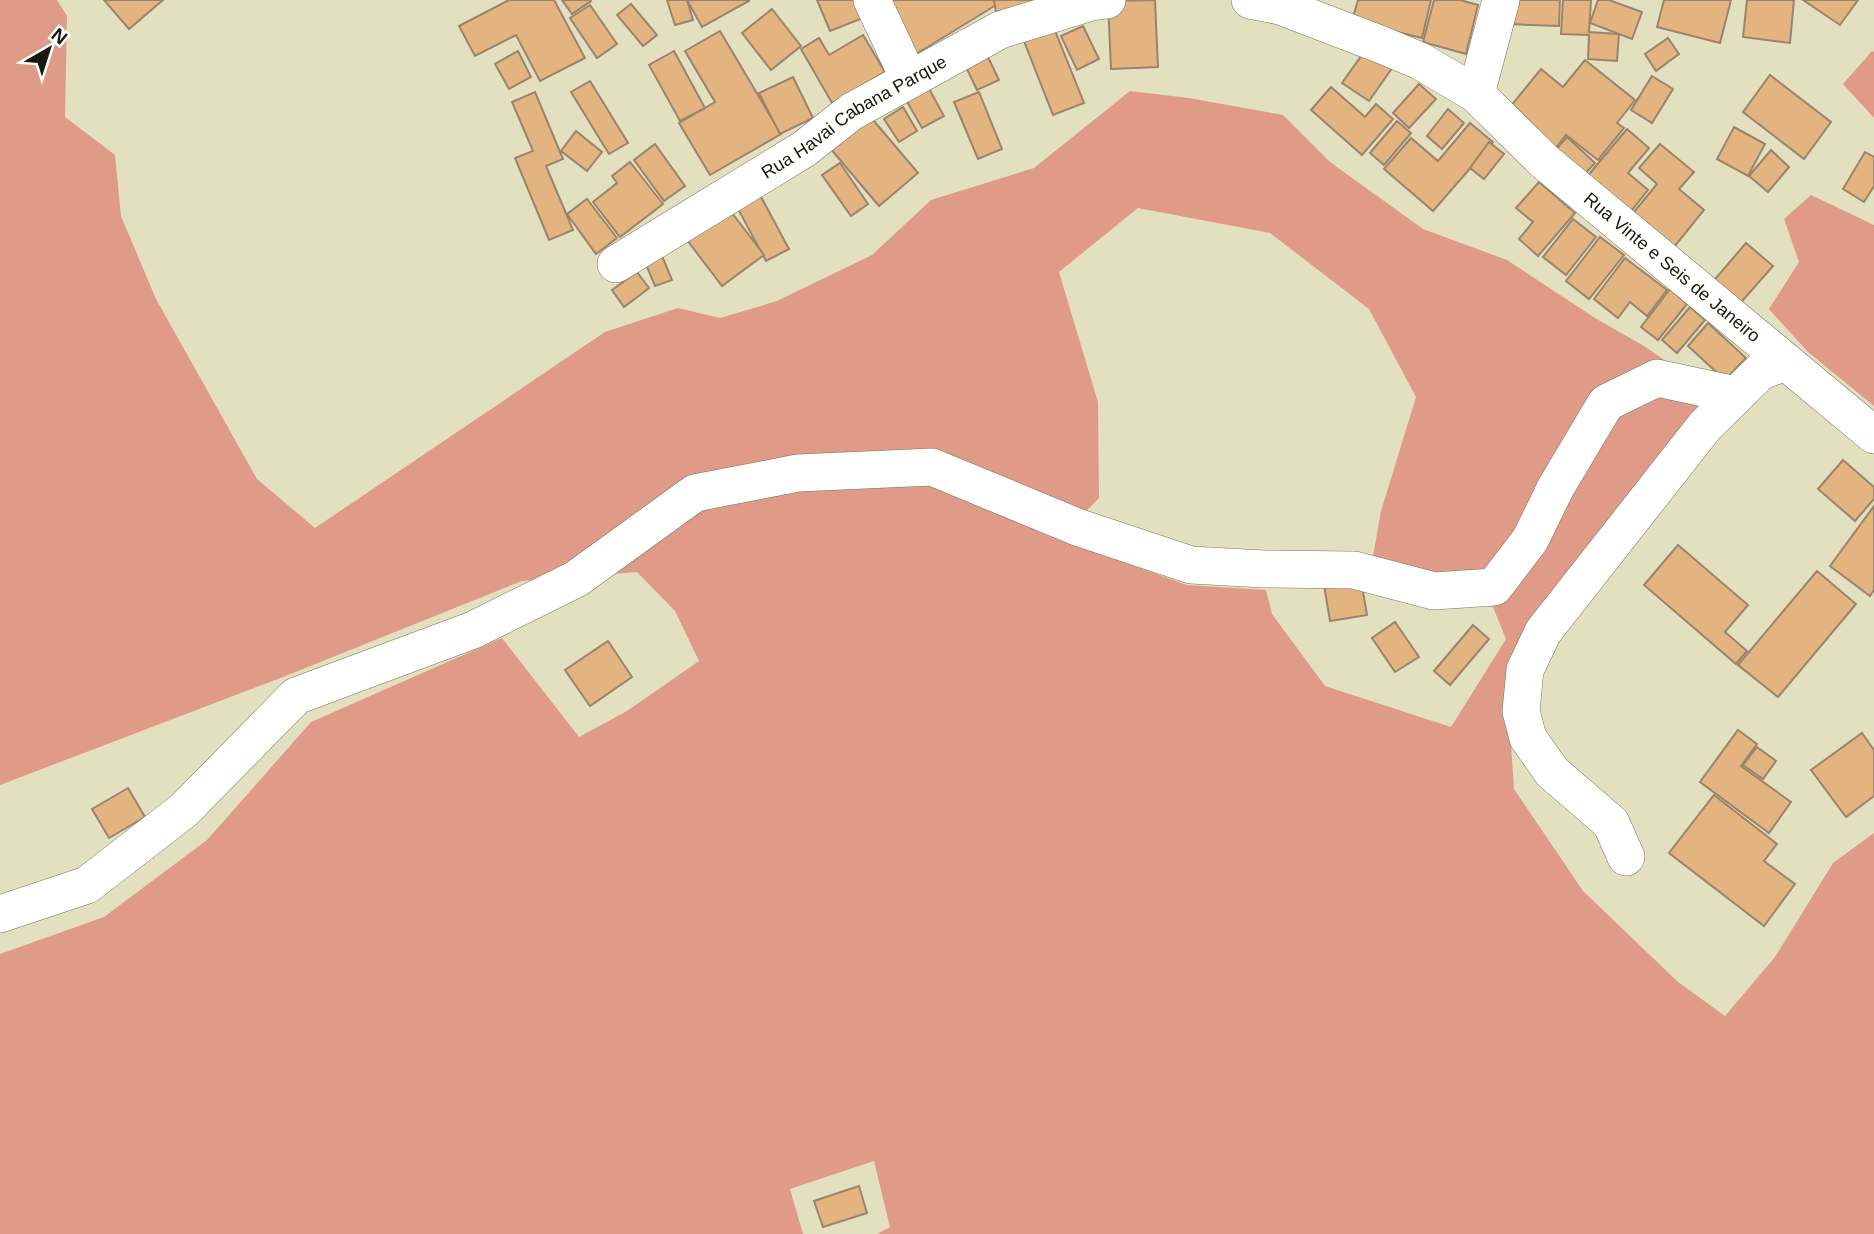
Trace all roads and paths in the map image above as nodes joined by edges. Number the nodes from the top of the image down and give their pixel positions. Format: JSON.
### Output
{"nodes":[{"id":1,"x":873,"y":0,"type":"edge"},
{"id":2,"x":1250,"y":0,"type":"edge"},
{"id":3,"x":1501,"y":0,"type":"edge"},
{"id":4,"x":1096,"y":1,"type":"edge"},
{"id":5,"x":1333,"y":14,"type":"edge"},
{"id":6,"x":909,"y":79,"type":"junction"},
{"id":7,"x":1476,"y":94,"type":"junction"},
{"id":8,"x":616,"y":264,"type":"dead end"},
{"id":9,"x":1786,"y":362,"type":"junction"},
{"id":10,"x":1736,"y":395,"type":"junction"},
{"id":11,"x":1874,"y":435,"type":"edge"},
{"id":12,"x":1626,"y":857,"type":"dead end"},
{"id":13,"x":0,"y":914,"type":"edge"}],
"edges":[{"from":1,"to":6,"type":"street"},
{"from":2,"to":5,"type":"street"},
{"from":3,"to":7,"type":"street"},
{"from":4,"to":6,"type":"street","name":"Rua Havai Cabana Parque"},
{"from":5,"to":7,"type":"street"},
{"from":6,"to":8,"type":"street","name":"Rua Havai Cabana Parque"},
{"from":7,"to":9,"type":"street","name":"Rua Vinte e Seis de Janeiro"},
{"from":9,"to":10,"type":"street"},
{"from":9,"to":11,"type":"street","name":"Rua Vinte e Seis de Janeiro"},
{"from":10,"to":12,"type":"street"},
{"from":10,"to":13,"type":"street"}]}
